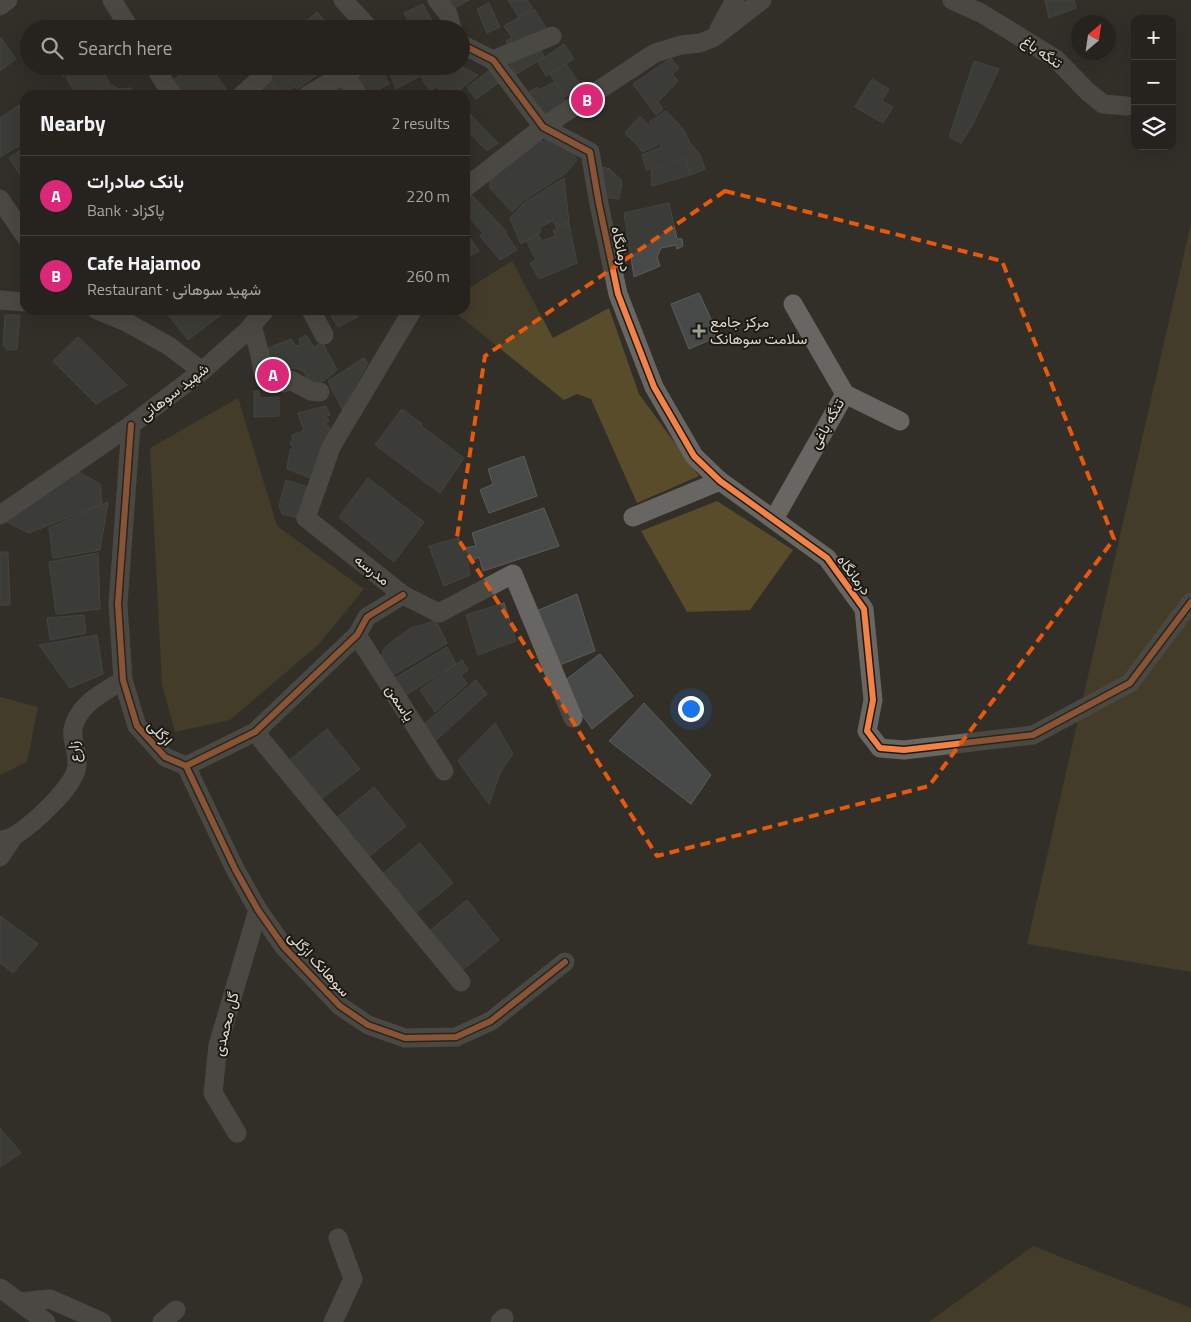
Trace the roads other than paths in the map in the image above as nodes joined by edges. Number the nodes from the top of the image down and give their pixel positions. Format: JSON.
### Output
{"nodes":[{"id":1,"x":8,"y":0,"type":"edge"},
{"id":2,"x":112,"y":0,"type":"edge"},
{"id":3,"x":343,"y":0,"type":"edge"},
{"id":4,"x":436,"y":0,"type":"edge"},
{"id":5,"x":735,"y":0,"type":"edge"},
{"id":6,"x":762,"y":0,"type":"edge"},
{"id":7,"x":952,"y":0,"type":"edge"},
{"id":8,"x":0,"y":6,"type":"edge"},
{"id":9,"x":124,"y":20,"type":"edge"},
{"id":10,"x":362,"y":20,"type":"edge"},
{"id":11,"x":450,"y":20,"type":"edge"},
{"id":12,"x":552,"y":36,"type":"dead end"},
{"id":13,"x":713,"y":38,"type":"junction"},
{"id":14,"x":470,"y":48,"type":"edge"},
{"id":15,"x":493,"y":60,"type":"junction"},
{"id":16,"x":160,"y":75,"type":"edge"},
{"id":17,"x":262,"y":75,"type":"edge"},
{"id":18,"x":343,"y":75,"type":"edge"},
{"id":19,"x":352,"y":75,"type":"edge"},
{"id":20,"x":169,"y":90,"type":"edge"},
{"id":21,"x":248,"y":90,"type":"edge"},
{"id":22,"x":317,"y":90,"type":"edge"},
{"id":23,"x":357,"y":90,"type":"edge"},
{"id":24,"x":1127,"y":106,"type":"dead end"},
{"id":25,"x":543,"y":127,"type":"junction"},
{"id":26,"x":470,"y":184,"type":"edge"},
{"id":27,"x":0,"y":200,"type":"edge"},
{"id":28,"x":20,"y":229,"type":"edge"},
{"id":29,"x":0,"y":300,"type":"edge"},
{"id":30,"x":20,"y":302,"type":"edge"},
{"id":31,"x":793,"y":304,"type":"dead end"},
{"id":32,"x":109,"y":315,"type":"edge"},
{"id":33,"x":261,"y":315,"type":"edge"},
{"id":34,"x":314,"y":315,"type":"edge"},
{"id":35,"x":410,"y":315,"type":"edge"},
{"id":36,"x":252,"y":325,"type":"junction"},
{"id":37,"x":324,"y":335,"type":"dead end"},
{"id":38,"x":202,"y":371,"type":"junction"},
{"id":39,"x":320,"y":392,"type":"dead end"},
{"id":40,"x":845,"y":394,"type":"junction"},
{"id":41,"x":900,"y":421,"type":"dead end"},
{"id":42,"x":131,"y":425,"type":"junction"},
{"id":43,"x":720,"y":481,"type":"junction"},
{"id":44,"x":0,"y":515,"type":"edge"},
{"id":45,"x":633,"y":517,"type":"dead end"},
{"id":46,"x":774,"y":519,"type":"junction"},
{"id":47,"x":403,"y":595,"type":"junction"},
{"id":48,"x":1191,"y":602,"type":"edge"},
{"id":49,"x":357,"y":635,"type":"junction"},
{"id":50,"x":123,"y":680,"type":"junction"},
{"id":51,"x":573,"y":718,"type":"dead end"},
{"id":52,"x":255,"y":732,"type":"junction"},
{"id":53,"x":186,"y":766,"type":"junction"},
{"id":54,"x":444,"y":771,"type":"dead end"},
{"id":55,"x":7,"y":838,"type":"edge"},
{"id":56,"x":0,"y":857,"type":"edge"},
{"id":57,"x":258,"y":910,"type":"junction"},
{"id":58,"x":565,"y":962,"type":"dead end"},
{"id":59,"x":461,"y":982,"type":"dead end"},
{"id":60,"x":238,"y":1133,"type":"dead end"},
{"id":61,"x":338,"y":1238,"type":"dead end"},
{"id":62,"x":0,"y":1288,"type":"edge"},
{"id":63,"x":19,"y":1302,"type":"junction"},
{"id":64,"x":46,"y":1322,"type":"edge"},
{"id":65,"x":102,"y":1322,"type":"edge"},
{"id":66,"x":332,"y":1322,"type":"edge"}],
"edges":[{"from":1,"to":8,"type":"street"},
{"from":2,"to":9,"type":"street"},
{"from":3,"to":10,"type":"street"},
{"from":4,"to":11,"type":"street"},
{"from":5,"to":13,"type":"street"},
{"from":6,"to":13,"type":"street"},
{"from":7,"to":24,"type":"street","name":"تنگه باغ"},
{"from":12,"to":15,"type":"street"},
{"from":13,"to":25,"type":"street"},
{"from":14,"to":15,"type":"street"},
{"from":15,"to":25,"type":"street"},
{"from":16,"to":20,"type":"street"},
{"from":17,"to":21,"type":"street"},
{"from":18,"to":22,"type":"street"},
{"from":19,"to":23,"type":"street"},
{"from":25,"to":26,"type":"street"},
{"from":25,"to":43,"type":"street","name":"درمانگاه"},
{"from":27,"to":28,"type":"street"},
{"from":29,"to":30,"type":"street"},
{"from":31,"to":40,"type":"street","name":"تنگه باغی"},
{"from":32,"to":38,"type":"street"},
{"from":33,"to":36,"type":"street","name":"شهید سوهانی"},
{"from":34,"to":37,"type":"street"},
{"from":35,"to":47,"type":"street","name":"مدرسه"},
{"from":36,"to":38,"type":"street","name":"شهید سوهانی"},
{"from":36,"to":39,"type":"street"},
{"from":38,"to":42,"type":"street","name":"شهید سوهانی"},
{"from":40,"to":41,"type":"street"},
{"from":40,"to":46,"type":"street","name":"تنگه باغی"},
{"from":42,"to":44,"type":"street","name":"شهید سوهانی"},
{"from":42,"to":50,"type":"street","name":"ازگلی"},
{"from":43,"to":45,"type":"street"},
{"from":43,"to":46,"type":"street","name":"درمانگاه"},
{"from":46,"to":48,"type":"street","name":"درمانگاه"},
{"from":47,"to":49,"type":"street"},
{"from":47,"to":51,"type":"street","name":"مدرسه"},
{"from":49,"to":52,"type":"street"},
{"from":49,"to":54,"type":"street","name":"یاسمن"},
{"from":50,"to":53,"type":"street","name":"ازگلی"},
{"from":50,"to":55,"type":"street","name":"زارع"},
{"from":52,"to":53,"type":"street"},
{"from":52,"to":59,"type":"street"},
{"from":53,"to":57,"type":"street","name":"سوهانک ازگلی"},
{"from":55,"to":56,"type":"street","name":"زارع"},
{"from":57,"to":58,"type":"street","name":"سوهانک ازگلی"},
{"from":57,"to":60,"type":"street","name":"گل محمدی"},
{"from":61,"to":66,"type":"street"},
{"from":62,"to":63,"type":"street"},
{"from":63,"to":64,"type":"street"},
{"from":63,"to":65,"type":"street"}]}
